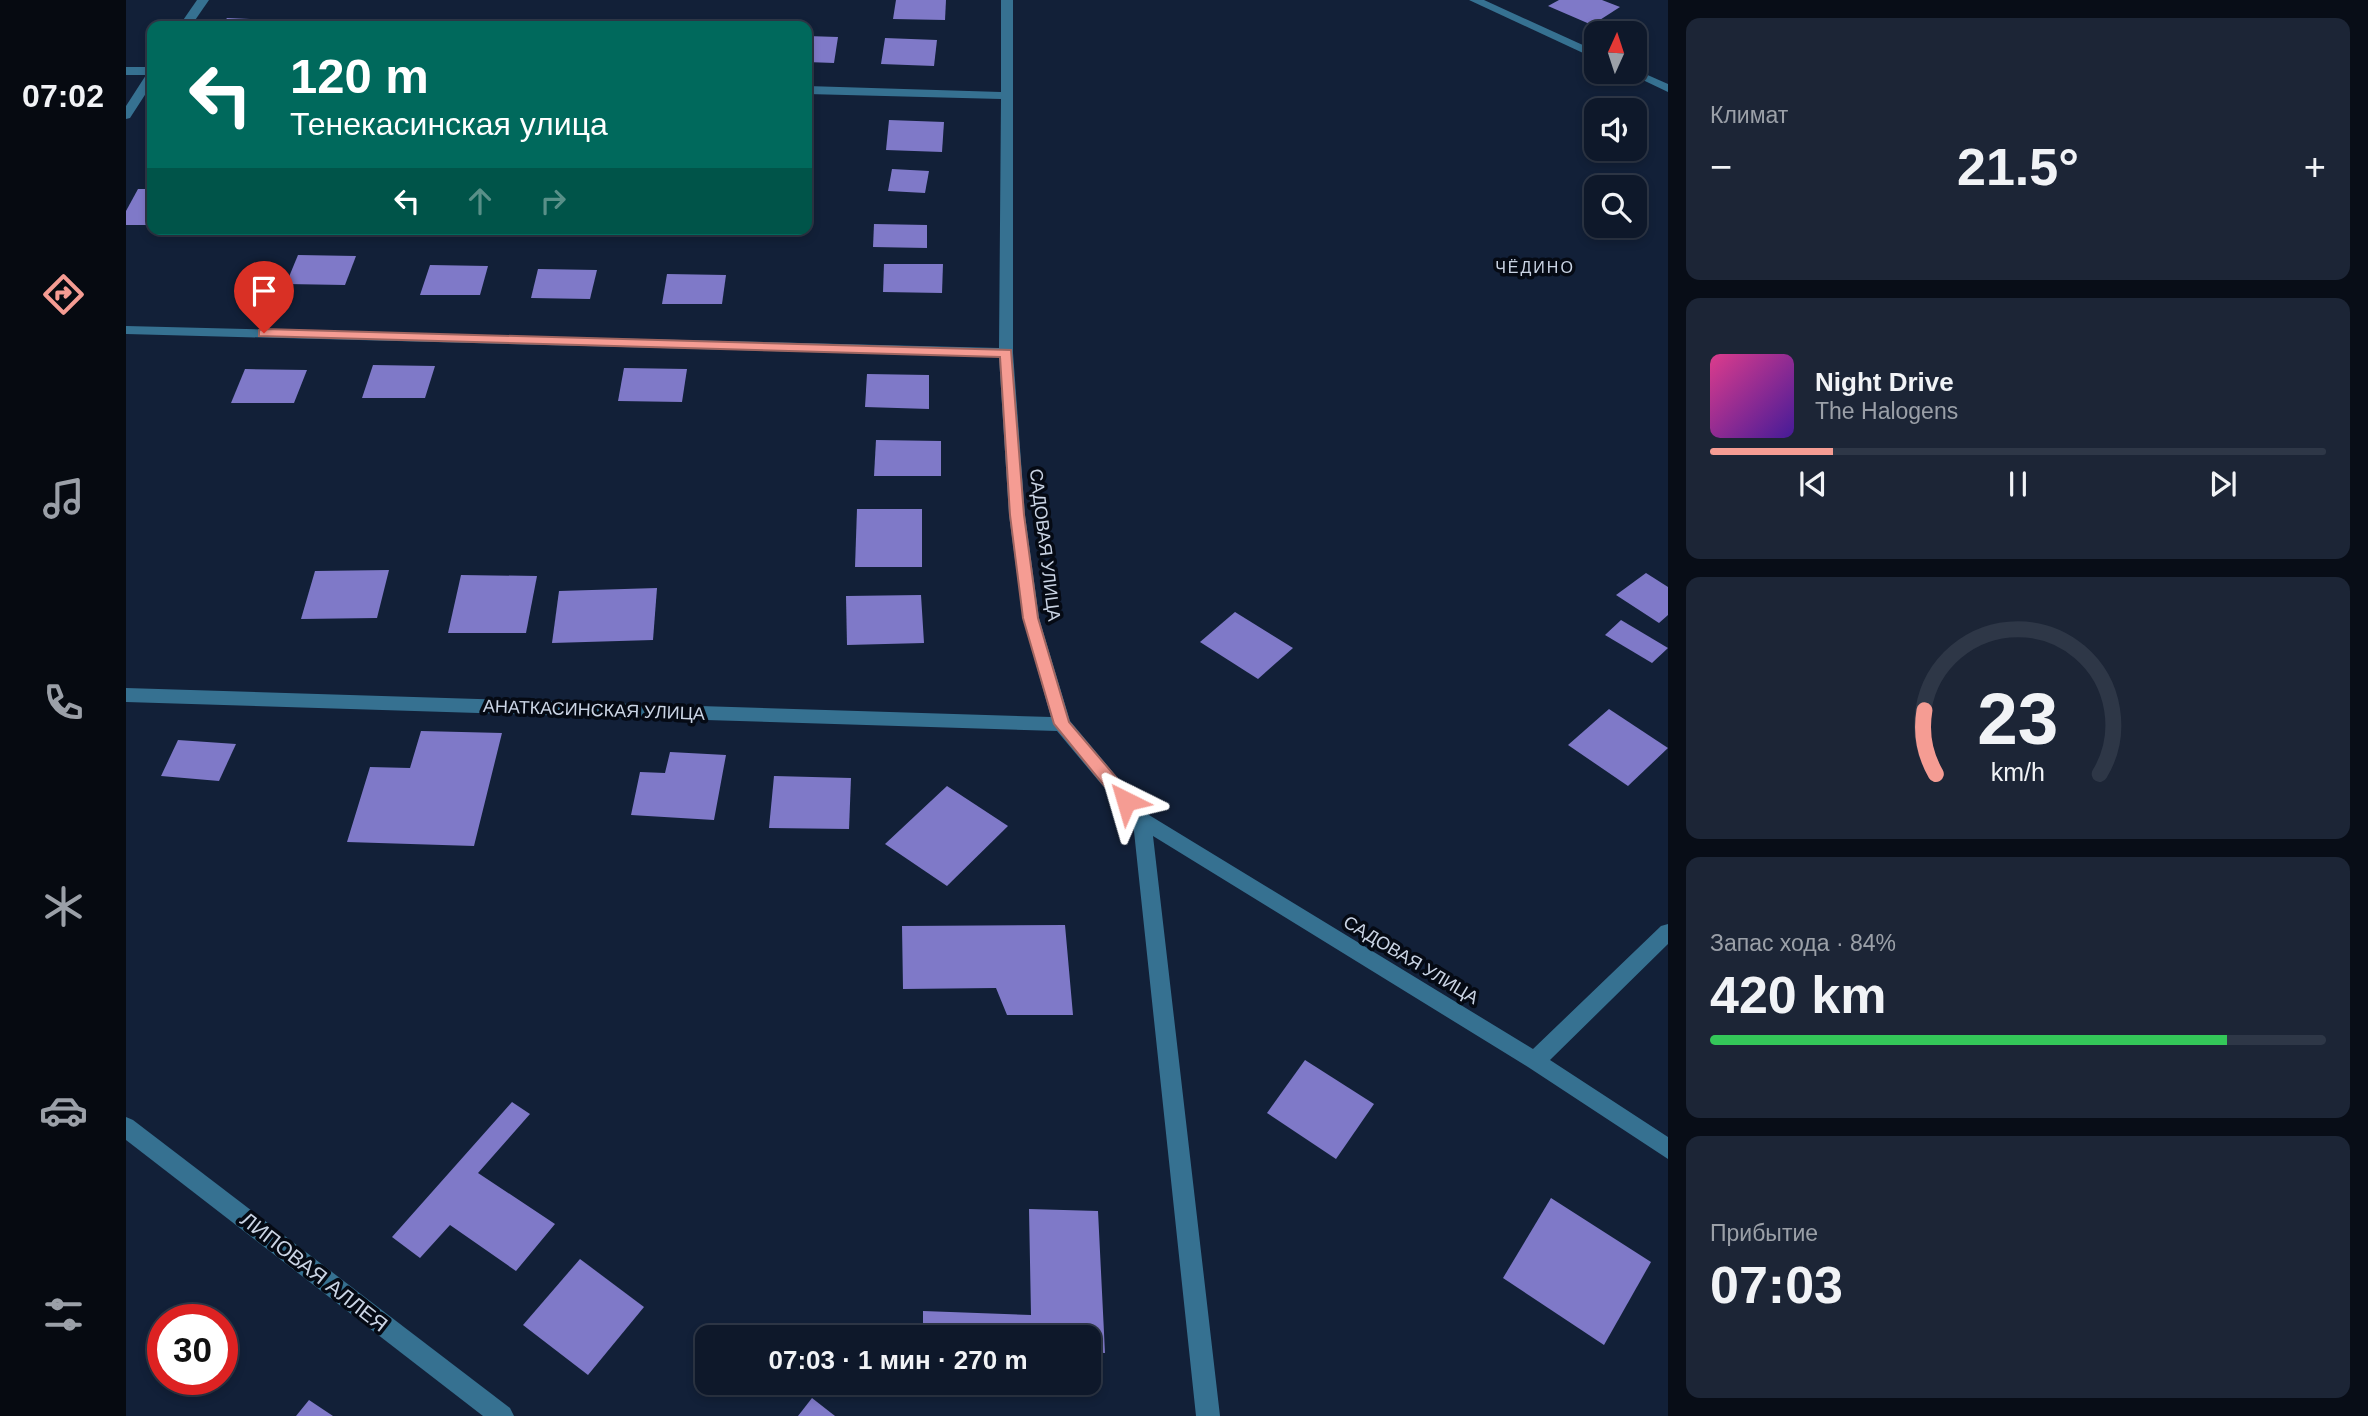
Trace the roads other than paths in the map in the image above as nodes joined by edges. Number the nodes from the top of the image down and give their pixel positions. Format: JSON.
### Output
{"nodes":[{"id":1,"x":203,"y":0,"type":"edge"},
{"id":2,"x":1007,"y":0,"type":"edge"},
{"id":3,"x":1475,"y":0,"type":"edge"},
{"id":4,"x":188,"y":21,"type":"edge"},
{"id":5,"x":1584,"y":50,"type":"edge"},
{"id":6,"x":126,"y":71,"type":"edge"},
{"id":7,"x":147,"y":73,"type":"edge"},
{"id":8,"x":1647,"y":79,"type":"edge"},
{"id":9,"x":147,"y":81,"type":"edge"},
{"id":10,"x":1668,"y":88,"type":"edge"},
{"id":11,"x":812,"y":90,"type":"edge"},
{"id":12,"x":1008,"y":96,"type":"junction"},
{"id":13,"x":126,"y":116,"type":"edge"},
{"id":14,"x":126,"y":330,"type":"edge"},
{"id":15,"x":1006,"y":353,"type":"junction"},
{"id":16,"x":126,"y":695,"type":"edge"},
{"id":17,"x":1062,"y":724,"type":"junction"},
{"id":18,"x":1142,"y":820,"type":"junction"},
{"id":19,"x":1668,"y":932,"type":"edge"},
{"id":20,"x":1535,"y":1061,"type":"junction"},
{"id":21,"x":126,"y":1127,"type":"edge"},
{"id":22,"x":1668,"y":1149,"type":"edge"},
{"id":23,"x":502,"y":1416,"type":"edge"},
{"id":24,"x":1208,"y":1416,"type":"edge"}],
"edges":[{"from":1,"to":4,"type":"street"},
{"from":2,"to":12,"type":"street","name":"САДОВАЯ УЛИЦА"},
{"from":3,"to":5,"type":"street"},
{"from":6,"to":7,"type":"street"},
{"from":8,"to":10,"type":"street"},
{"from":9,"to":13,"type":"street"},
{"from":11,"to":12,"type":"street"},
{"from":12,"to":15,"type":"street","name":"САДОВАЯ УЛИЦА"},
{"from":14,"to":15,"type":"street"},
{"from":15,"to":17,"type":"street","name":"САДОВАЯ УЛИЦА"},
{"from":16,"to":17,"type":"street","name":"АНАТКАСИНСКАЯ УЛИЦА"},
{"from":17,"to":18,"type":"street","name":"САДОВАЯ УЛИЦА"},
{"from":18,"to":20,"type":"street","name":"САДОВАЯ УЛИЦА"},
{"from":18,"to":24,"type":"street"},
{"from":19,"to":20,"type":"street"},
{"from":20,"to":22,"type":"street","name":"САДОВАЯ УЛИЦА"},
{"from":21,"to":23,"type":"street","name":"ЛИПОВАЯ АЛЛЕЯ"}]}
